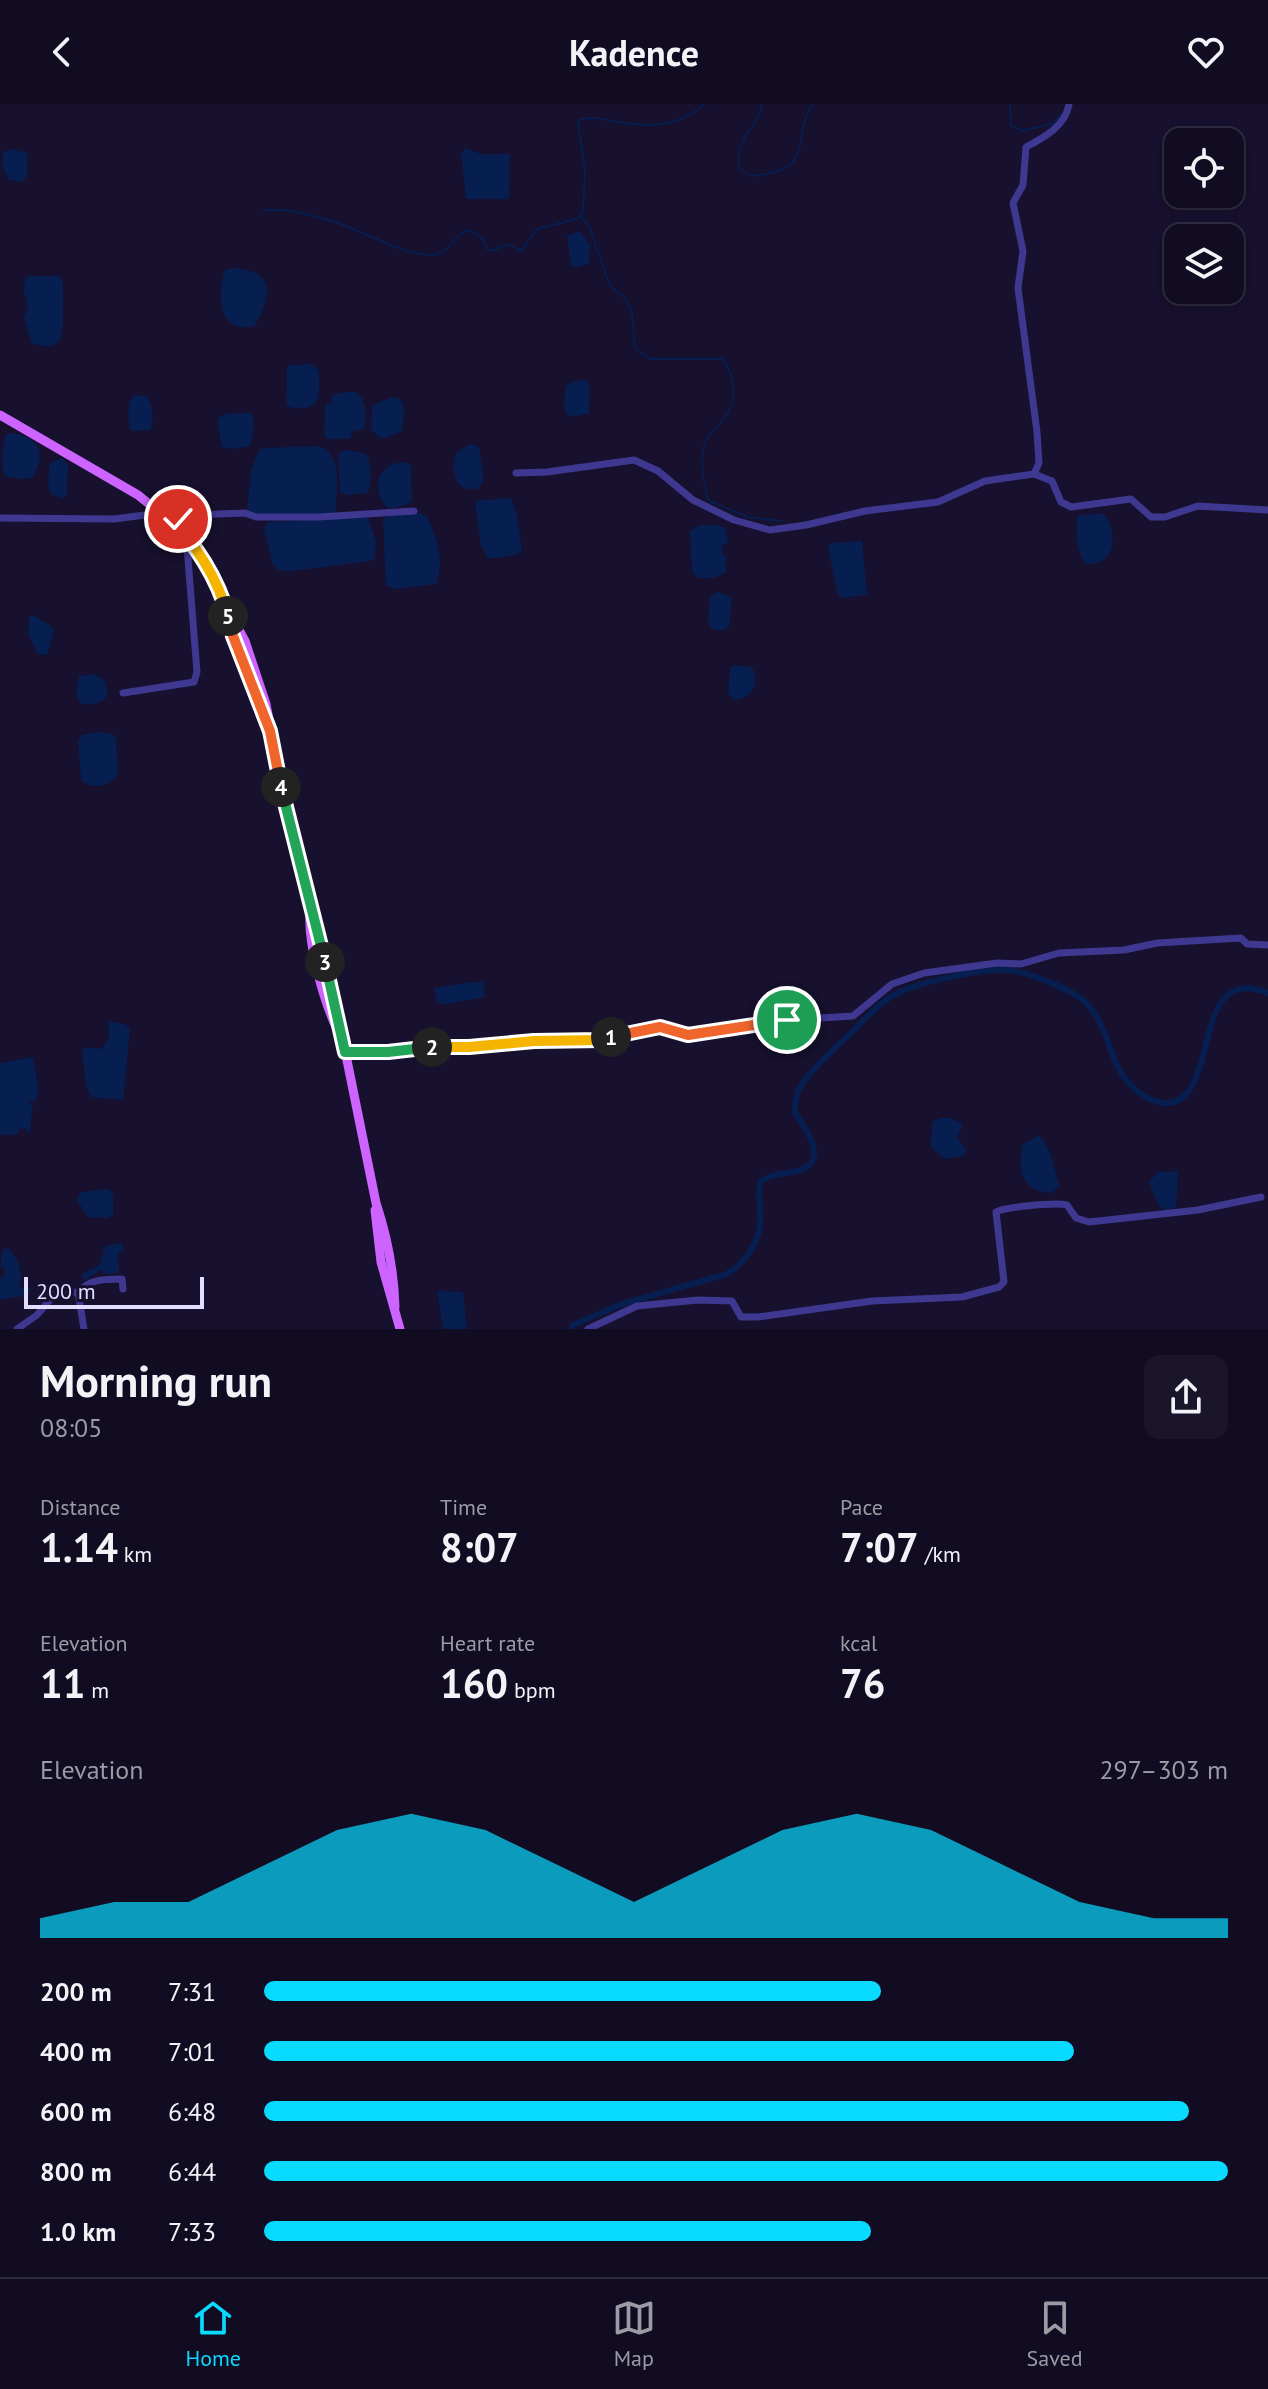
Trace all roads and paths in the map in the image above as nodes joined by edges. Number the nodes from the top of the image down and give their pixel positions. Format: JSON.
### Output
{"nodes":[{"id":1,"x":1069,"y":104,"type":"edge"},
{"id":2,"x":0,"y":415,"type":"edge"},
{"id":3,"x":516,"y":473,"type":"dead end"},
{"id":4,"x":1034,"y":474,"type":"junction"},
{"id":5,"x":1268,"y":510,"type":"edge"},
{"id":6,"x":414,"y":511,"type":"dead end"},
{"id":7,"x":167,"y":516,"type":"junction"},
{"id":8,"x":0,"y":518,"type":"edge"},
{"id":9,"x":186,"y":534,"type":"junction"},
{"id":10,"x":123,"y":693,"type":"dead end"},
{"id":11,"x":1268,"y":945,"type":"edge"},
{"id":12,"x":345,"y":1052,"type":"junction"},
{"id":13,"x":1261,"y":1197,"type":"dead end"},
{"id":14,"x":123,"y":1289,"type":"dead end"},
{"id":15,"x":78,"y":1292,"type":"junction"},
{"id":16,"x":17,"y":1329,"type":"edge"},
{"id":17,"x":84,"y":1329,"type":"edge"},
{"id":18,"x":400,"y":1329,"type":"edge"},
{"id":19,"x":588,"y":1329,"type":"edge"}],
"edges":[{"from":1,"to":4,"type":"street"},
{"from":2,"to":7,"type":"main road"},
{"from":3,"to":4,"type":"street"},
{"from":4,"to":5,"type":"street"},
{"from":6,"to":7,"type":"street"},
{"from":7,"to":8,"type":"street"},
{"from":7,"to":9,"type":"main road"},
{"from":9,"to":10,"type":"street"},
{"from":9,"to":12,"type":"main road"},
{"from":11,"to":12,"type":"street"},
{"from":12,"to":18,"type":"main road"},
{"from":13,"to":19,"type":"street"},
{"from":14,"to":15,"type":"street"},
{"from":15,"to":16,"type":"street"},
{"from":15,"to":17,"type":"street"}]}
